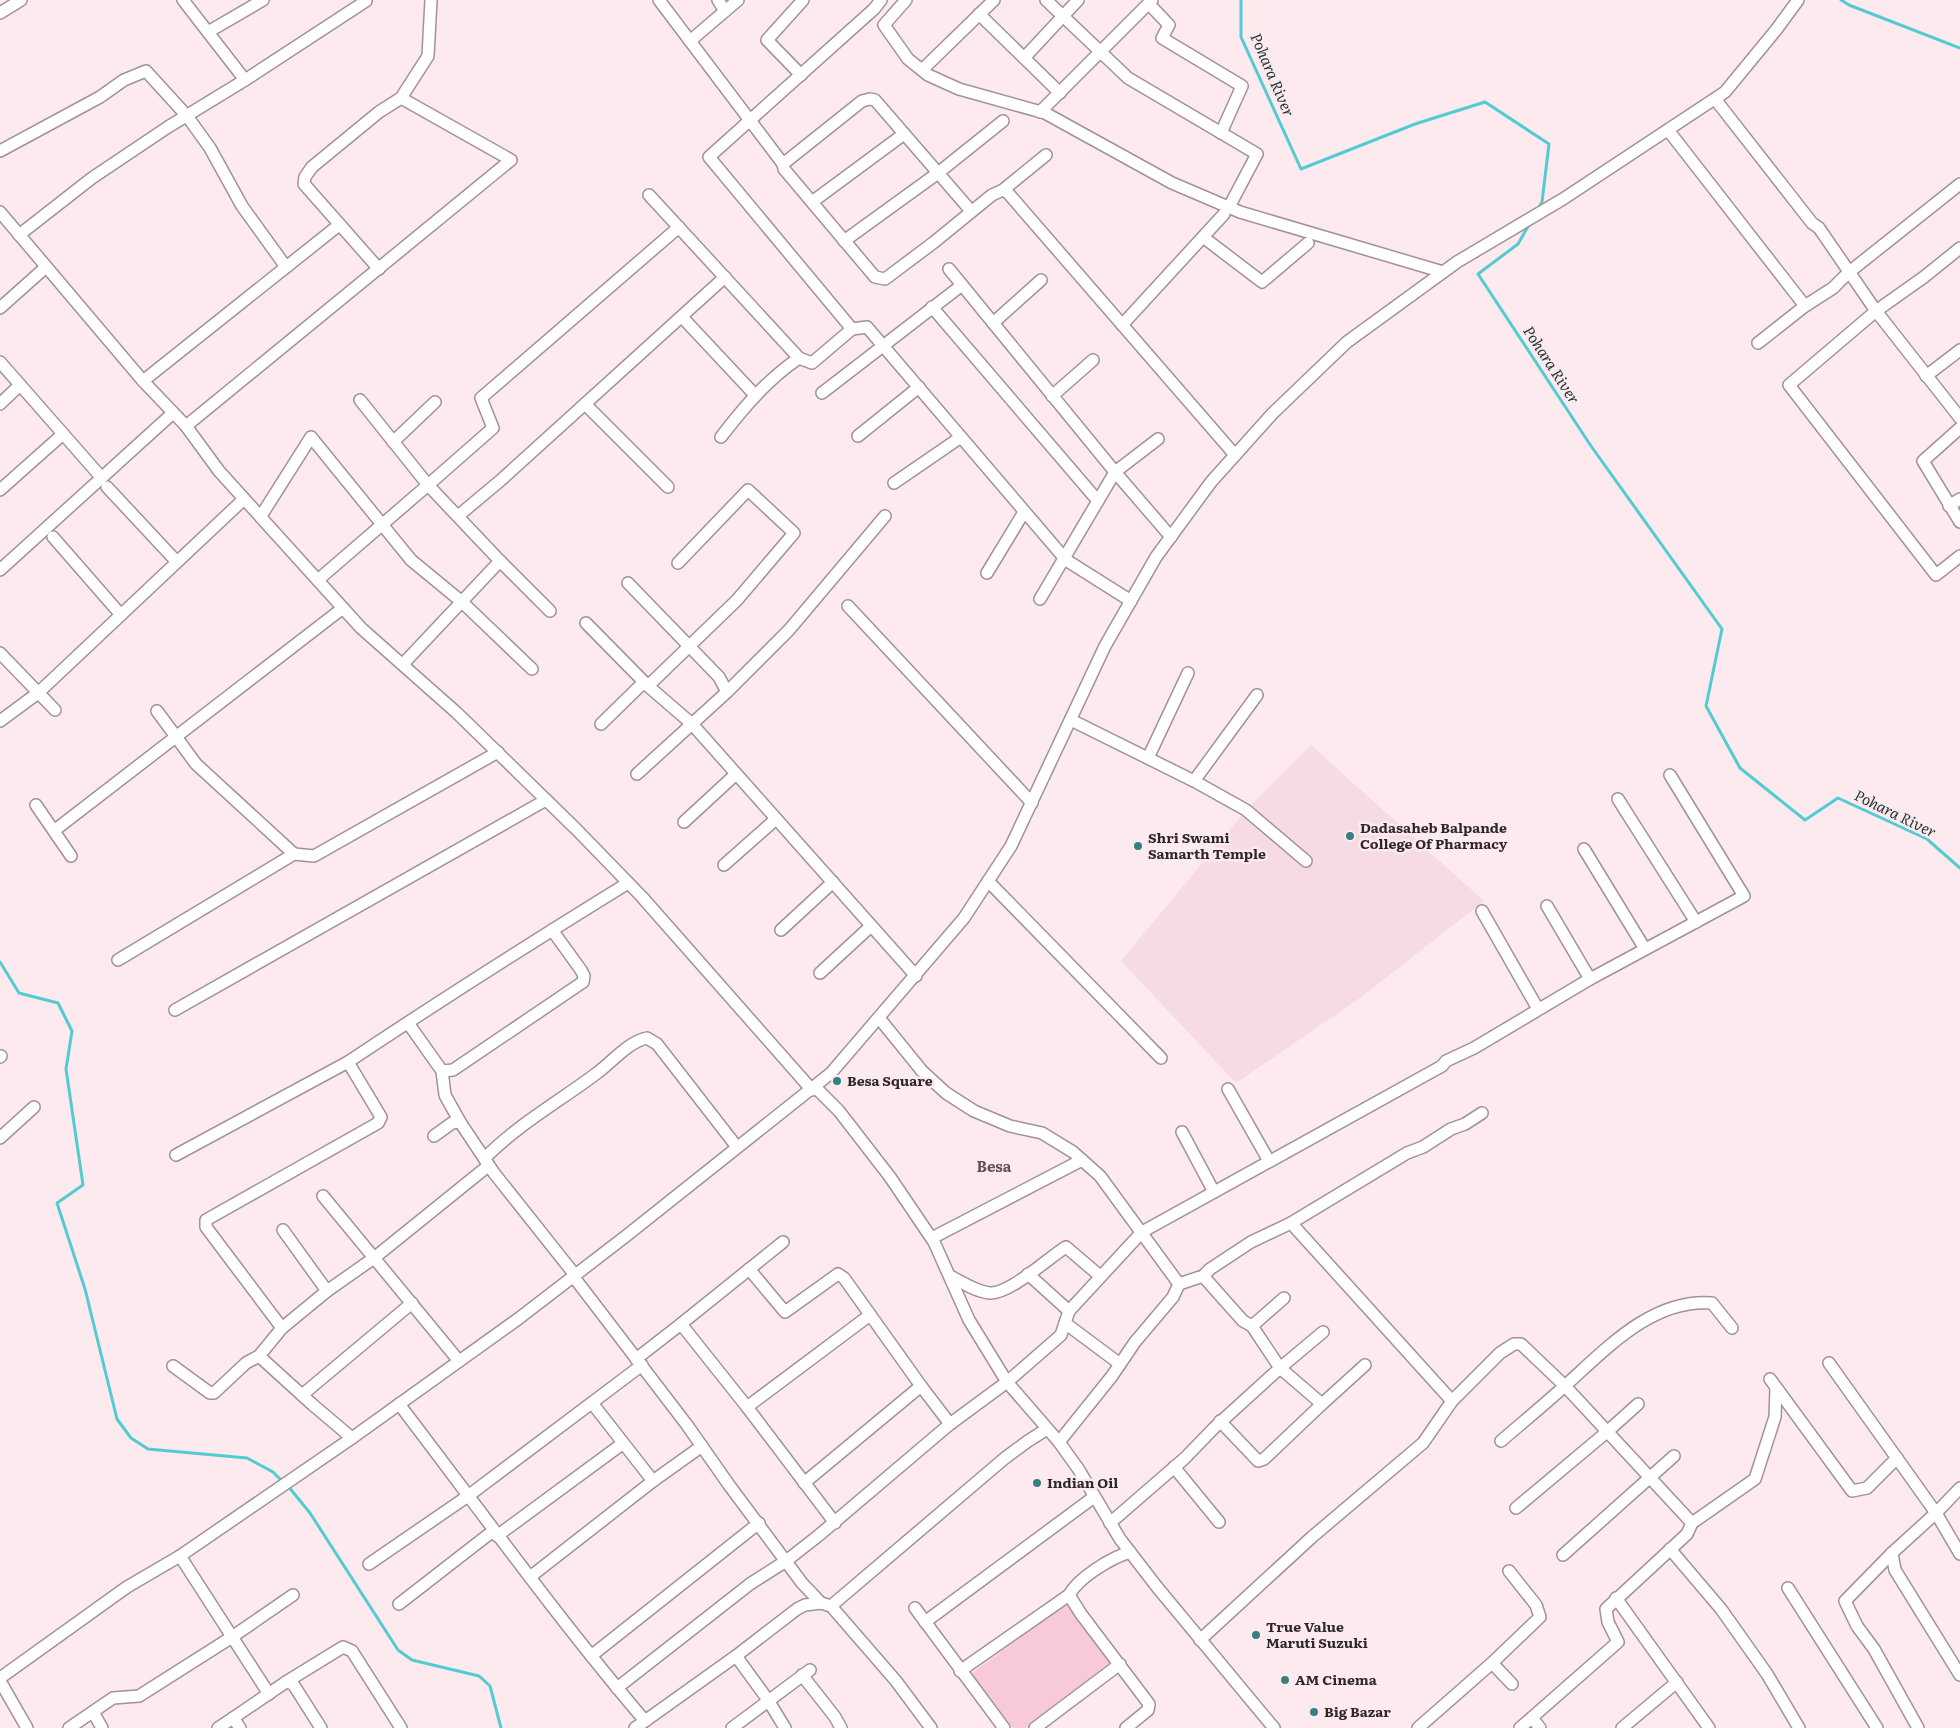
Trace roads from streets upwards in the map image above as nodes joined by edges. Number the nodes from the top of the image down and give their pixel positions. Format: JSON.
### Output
{"nodes":[{"id":1,"x":21,"y":0,"type":"edge"},
{"id":2,"x":183,"y":0,"type":"edge"},
{"id":3,"x":263,"y":0,"type":"edge"},
{"id":4,"x":369,"y":0,"type":"edge"},
{"id":5,"x":431,"y":0,"type":"edge"},
{"id":6,"x":658,"y":0,"type":"edge"},
{"id":7,"x":718,"y":0,"type":"edge"},
{"id":8,"x":738,"y":0,"type":"edge"},
{"id":9,"x":803,"y":0,"type":"edge"},
{"id":10,"x":906,"y":0,"type":"edge"},
{"id":11,"x":994,"y":0,"type":"edge"},
{"id":12,"x":1046,"y":0,"type":"edge"},
{"id":13,"x":1078,"y":0,"type":"edge"},
{"id":14,"x":1798,"y":0,"type":"edge"},
{"id":15,"x":1150,"y":2,"type":"edge"},
{"id":16,"x":878,"y":5,"type":"edge"},
{"id":17,"x":3,"y":7,"type":"edge"},
{"id":18,"x":725,"y":11,"type":"junction"},
{"id":19,"x":979,"y":14,"type":"junction"},
{"id":20,"x":1063,"y":16,"type":"junction"},
{"id":21,"x":884,"y":25,"type":"junction"},
{"id":22,"x":208,"y":32,"type":"junction"},
{"id":23,"x":690,"y":41,"type":"junction"},
{"id":24,"x":1100,"y":52,"type":"junction"},
{"id":25,"x":1024,"y":58,"type":"junction"},
{"id":26,"x":922,"y":70,"type":"junction"},
{"id":27,"x":801,"y":75,"type":"junction"},
{"id":28,"x":245,"y":80,"type":"junction"},
{"id":29,"x":1060,"y":93,"type":"junction"},
{"id":30,"x":401,"y":98,"type":"junction"},
{"id":31,"x":1715,"y":99,"type":"junction"},
{"id":32,"x":1040,"y":112,"type":"junction"},
{"id":33,"x":187,"y":116,"type":"junction"},
{"id":34,"x":750,"y":120,"type":"junction"},
{"id":35,"x":1002,"y":121,"type":"dead end"},
{"id":36,"x":1668,"y":130,"type":"junction"},
{"id":37,"x":1221,"y":133,"type":"junction"},
{"id":38,"x":904,"y":134,"type":"junction"},
{"id":39,"x":0,"y":151,"type":"edge"},
{"id":40,"x":1046,"y":155,"type":"dead end"},
{"id":41,"x":783,"y":164,"type":"junction"},
{"id":42,"x":938,"y":172,"type":"junction"},
{"id":43,"x":1960,"y":184,"type":"edge"},
{"id":44,"x":1003,"y":190,"type":"junction"},
{"id":45,"x":649,"y":195,"type":"dead end"},
{"id":46,"x":812,"y":202,"type":"junction"},
{"id":47,"x":1226,"y":210,"type":"junction"},
{"id":48,"x":971,"y":211,"type":"junction"},
{"id":49,"x":0,"y":212,"type":"edge"},
{"id":50,"x":339,"y":225,"type":"junction"},
{"id":51,"x":679,"y":227,"type":"junction"},
{"id":52,"x":19,"y":235,"type":"junction"},
{"id":53,"x":1203,"y":237,"type":"junction"},
{"id":54,"x":844,"y":240,"type":"junction"},
{"id":55,"x":1308,"y":243,"type":"dead end"},
{"id":56,"x":1960,"y":248,"type":"edge"},
{"id":57,"x":46,"y":267,"type":"junction"},
{"id":58,"x":286,"y":267,"type":"junction"},
{"id":59,"x":379,"y":269,"type":"junction"},
{"id":60,"x":949,"y":269,"type":"dead end"},
{"id":61,"x":1443,"y":272,"type":"junction"},
{"id":62,"x":1848,"y":273,"type":"junction"},
{"id":63,"x":725,"y":278,"type":"junction"},
{"id":64,"x":1041,"y":280,"type":"dead end"},
{"id":65,"x":962,"y":285,"type":"junction"},
{"id":66,"x":1805,"y":306,"type":"junction"},
{"id":67,"x":932,"y":307,"type":"junction"},
{"id":68,"x":0,"y":308,"type":"edge"},
{"id":69,"x":1876,"y":311,"type":"junction"},
{"id":70,"x":682,"y":316,"type":"junction"},
{"id":71,"x":993,"y":323,"type":"junction"},
{"id":72,"x":1122,"y":325,"type":"junction"},
{"id":73,"x":852,"y":329,"type":"junction"},
{"id":74,"x":1758,"y":343,"type":"dead end"},
{"id":75,"x":884,"y":346,"type":"junction"},
{"id":76,"x":1960,"y":350,"type":"edge"},
{"id":77,"x":800,"y":358,"type":"junction"},
{"id":78,"x":1093,"y":360,"type":"dead end"},
{"id":79,"x":0,"y":362,"type":"edge"},
{"id":80,"x":1926,"y":376,"type":"junction"},
{"id":81,"x":143,"y":381,"type":"junction"},
{"id":82,"x":20,"y":385,"type":"junction"},
{"id":83,"x":919,"y":387,"type":"junction"},
{"id":84,"x":822,"y":393,"type":"dead end"},
{"id":85,"x":756,"y":396,"type":"junction"},
{"id":86,"x":1052,"y":396,"type":"junction"},
{"id":87,"x":360,"y":400,"type":"dead end"},
{"id":88,"x":435,"y":402,"type":"dead end"},
{"id":89,"x":0,"y":404,"type":"edge"},
{"id":90,"x":585,"y":404,"type":"junction"},
{"id":91,"x":173,"y":412,"type":"junction"},
{"id":92,"x":1960,"y":418,"type":"edge"},
{"id":93,"x":186,"y":426,"type":"junction"},
{"id":94,"x":1960,"y":428,"type":"edge"},
{"id":95,"x":63,"y":434,"type":"junction"},
{"id":96,"x":858,"y":436,"type":"dead end"},
{"id":97,"x":721,"y":437,"type":"dead end"},
{"id":98,"x":961,"y":437,"type":"junction"},
{"id":99,"x":1158,"y":439,"type":"dead end"},
{"id":100,"x":393,"y":442,"type":"junction"},
{"id":101,"x":1235,"y":455,"type":"junction"},
{"id":102,"x":1115,"y":472,"type":"junction"},
{"id":103,"x":104,"y":482,"type":"junction"},
{"id":104,"x":894,"y":483,"type":"dead end"},
{"id":105,"x":428,"y":485,"type":"junction"},
{"id":106,"x":668,"y":487,"type":"dead end"},
{"id":107,"x":0,"y":490,"type":"edge"},
{"id":108,"x":244,"y":499,"type":"junction"},
{"id":109,"x":1960,"y":500,"type":"edge"},
{"id":110,"x":1098,"y":501,"type":"junction"},
{"id":111,"x":1949,"y":506,"type":"junction"},
{"id":112,"x":1024,"y":512,"type":"junction"},
{"id":113,"x":261,"y":516,"type":"junction"},
{"id":114,"x":458,"y":516,"type":"junction"},
{"id":115,"x":885,"y":516,"type":"dead end"},
{"id":116,"x":1960,"y":522,"type":"edge"},
{"id":117,"x":382,"y":524,"type":"junction"},
{"id":118,"x":53,"y":537,"type":"dead end"},
{"id":119,"x":1171,"y":537,"type":"junction"},
{"id":120,"x":1960,"y":556,"type":"edge"},
{"id":121,"x":1064,"y":558,"type":"junction"},
{"id":122,"x":500,"y":561,"type":"junction"},
{"id":123,"x":177,"y":562,"type":"junction"},
{"id":124,"x":678,"y":563,"type":"dead end"},
{"id":125,"x":0,"y":570,"type":"edge"},
{"id":126,"x":986,"y":573,"type":"dead end"},
{"id":127,"x":319,"y":580,"type":"junction"},
{"id":128,"x":628,"y":583,"type":"dead end"},
{"id":129,"x":1040,"y":599,"type":"dead end"},
{"id":130,"x":1131,"y":601,"type":"junction"},
{"id":131,"x":462,"y":602,"type":"junction"},
{"id":132,"x":848,"y":606,"type":"dead end"},
{"id":133,"x":343,"y":608,"type":"junction"},
{"id":134,"x":550,"y":610,"type":"dead end"},
{"id":135,"x":121,"y":614,"type":"junction"},
{"id":136,"x":586,"y":623,"type":"dead end"},
{"id":137,"x":690,"y":646,"type":"junction"},
{"id":138,"x":0,"y":653,"type":"edge"},
{"id":139,"x":403,"y":664,"type":"junction"},
{"id":140,"x":532,"y":669,"type":"dead end"},
{"id":141,"x":1188,"y":673,"type":"dead end"},
{"id":142,"x":646,"y":684,"type":"junction"},
{"id":143,"x":727,"y":692,"type":"junction"},
{"id":144,"x":38,"y":693,"type":"junction"},
{"id":145,"x":1257,"y":695,"type":"dead end"},
{"id":146,"x":55,"y":710,"type":"dead end"},
{"id":147,"x":157,"y":711,"type":"dead end"},
{"id":148,"x":1070,"y":720,"type":"junction"},
{"id":149,"x":0,"y":721,"type":"edge"},
{"id":150,"x":601,"y":724,"type":"dead end"},
{"id":151,"x":692,"y":724,"type":"junction"},
{"id":152,"x":176,"y":737,"type":"junction"},
{"id":153,"x":498,"y":752,"type":"junction"},
{"id":154,"x":1148,"y":758,"type":"junction"},
{"id":155,"x":637,"y":774,"type":"dead end"},
{"id":156,"x":736,"y":774,"type":"junction"},
{"id":157,"x":1670,"y":775,"type":"dead end"},
{"id":158,"x":1194,"y":781,"type":"junction"},
{"id":159,"x":1618,"y":799,"type":"dead end"},
{"id":160,"x":546,"y":800,"type":"junction"},
{"id":161,"x":1032,"y":803,"type":"junction"},
{"id":162,"x":36,"y":805,"type":"dead end"},
{"id":163,"x":776,"y":819,"type":"junction"},
{"id":164,"x":684,"y":822,"type":"dead end"},
{"id":165,"x":55,"y":830,"type":"junction"},
{"id":166,"x":1584,"y":849,"type":"dead end"},
{"id":167,"x":294,"y":854,"type":"junction"},
{"id":168,"x":71,"y":856,"type":"dead end"},
{"id":169,"x":1306,"y":861,"type":"dead end"},
{"id":170,"x":724,"y":865,"type":"dead end"},
{"id":171,"x":988,"y":881,"type":"junction"},
{"id":172,"x":833,"y":882,"type":"junction"},
{"id":173,"x":628,"y":883,"type":"junction"},
{"id":174,"x":1547,"y":906,"type":"dead end"},
{"id":175,"x":1482,"y":911,"type":"dead end"},
{"id":176,"x":1696,"y":922,"type":"junction"},
{"id":177,"x":871,"y":926,"type":"junction"},
{"id":178,"x":552,"y":930,"type":"junction"},
{"id":179,"x":781,"y":930,"type":"dead end"},
{"id":180,"x":1645,"y":949,"type":"junction"},
{"id":181,"x":118,"y":960,"type":"dead end"},
{"id":182,"x":820,"y":972,"type":"dead end"},
{"id":183,"x":916,"y":976,"type":"junction"},
{"id":184,"x":1590,"y":979,"type":"junction"},
{"id":185,"x":175,"y":1010,"type":"dead end"},
{"id":186,"x":1538,"y":1010,"type":"junction"},
{"id":187,"x":879,"y":1018,"type":"junction"},
{"id":188,"x":408,"y":1022,"type":"junction"},
{"id":189,"x":1161,"y":1058,"type":"dead end"},
{"id":190,"x":348,"y":1062,"type":"junction"},
{"id":191,"x":442,"y":1071,"type":"junction"},
{"id":192,"x":1228,"y":1088,"type":"dead end"},
{"id":193,"x":814,"y":1089,"type":"junction"},
{"id":194,"x":34,"y":1107,"type":"dead end"},
{"id":195,"x":1482,"y":1113,"type":"dead end"},
{"id":196,"x":460,"y":1122,"type":"junction"},
{"id":197,"x":1182,"y":1132,"type":"dead end"},
{"id":198,"x":434,"y":1136,"type":"dead end"},
{"id":199,"x":0,"y":1138,"type":"edge"},
{"id":200,"x":738,"y":1147,"type":"junction"},
{"id":201,"x":176,"y":1155,"type":"dead end"},
{"id":202,"x":1082,"y":1160,"type":"junction"},
{"id":203,"x":1269,"y":1161,"type":"junction"},
{"id":204,"x":487,"y":1162,"type":"junction"},
{"id":205,"x":1214,"y":1192,"type":"junction"},
{"id":206,"x":323,"y":1196,"type":"dead end"},
{"id":207,"x":1291,"y":1223,"type":"junction"},
{"id":208,"x":283,"y":1230,"type":"dead end"},
{"id":209,"x":1142,"y":1232,"type":"junction"},
{"id":210,"x":932,"y":1238,"type":"junction"},
{"id":211,"x":783,"y":1242,"type":"dead end"},
{"id":212,"x":374,"y":1258,"type":"junction"},
{"id":213,"x":749,"y":1269,"type":"junction"},
{"id":214,"x":1028,"y":1274,"type":"junction"},
{"id":215,"x":574,"y":1276,"type":"junction"},
{"id":216,"x":950,"y":1276,"type":"junction"},
{"id":217,"x":1100,"y":1276,"type":"junction"},
{"id":218,"x":1204,"y":1276,"type":"junction"},
{"id":219,"x":1179,"y":1284,"type":"junction"},
{"id":220,"x":327,"y":1291,"type":"junction"},
{"id":221,"x":1284,"y":1298,"type":"dead end"},
{"id":222,"x":412,"y":1304,"type":"junction"},
{"id":223,"x":1069,"y":1311,"type":"junction"},
{"id":224,"x":870,"y":1315,"type":"junction"},
{"id":225,"x":1065,"y":1323,"type":"junction"},
{"id":226,"x":681,"y":1324,"type":"junction"},
{"id":227,"x":1252,"y":1326,"type":"junction"},
{"id":228,"x":282,"y":1328,"type":"junction"},
{"id":229,"x":1732,"y":1328,"type":"dead end"},
{"id":230,"x":1323,"y":1332,"type":"dead end"},
{"id":231,"x":260,"y":1356,"type":"junction"},
{"id":232,"x":459,"y":1361,"type":"junction"},
{"id":233,"x":639,"y":1362,"type":"junction"},
{"id":234,"x":1120,"y":1364,"type":"junction"},
{"id":235,"x":1829,"y":1364,"type":"dead end"},
{"id":236,"x":1365,"y":1365,"type":"dead end"},
{"id":237,"x":173,"y":1366,"type":"dead end"},
{"id":238,"x":1280,"y":1368,"type":"junction"},
{"id":239,"x":1007,"y":1382,"type":"junction"},
{"id":240,"x":921,"y":1386,"type":"junction"},
{"id":241,"x":1565,"y":1386,"type":"junction"},
{"id":242,"x":302,"y":1395,"type":"junction"},
{"id":243,"x":1452,"y":1401,"type":"junction"},
{"id":244,"x":592,"y":1403,"type":"junction"},
{"id":245,"x":399,"y":1404,"type":"junction"},
{"id":246,"x":1322,"y":1404,"type":"junction"},
{"id":247,"x":1638,"y":1404,"type":"dead end"},
{"id":248,"x":747,"y":1407,"type":"junction"},
{"id":249,"x":1220,"y":1422,"type":"junction"},
{"id":250,"x":950,"y":1424,"type":"junction"},
{"id":251,"x":1047,"y":1429,"type":"junction"},
{"id":252,"x":1608,"y":1431,"type":"junction"},
{"id":253,"x":352,"y":1438,"type":"junction"},
{"id":254,"x":1501,"y":1441,"type":"dead end"},
{"id":255,"x":1059,"y":1442,"type":"junction"},
{"id":256,"x":622,"y":1444,"type":"junction"},
{"id":257,"x":702,"y":1446,"type":"junction"},
{"id":258,"x":1674,"y":1456,"type":"dead end"},
{"id":259,"x":1896,"y":1458,"type":"junction"},
{"id":260,"x":1174,"y":1467,"type":"junction"},
{"id":261,"x":1650,"y":1477,"type":"junction"},
{"id":262,"x":653,"y":1481,"type":"junction"},
{"id":263,"x":804,"y":1483,"type":"junction"},
{"id":264,"x":1960,"y":1488,"type":"edge"},
{"id":265,"x":468,"y":1496,"type":"junction"},
{"id":266,"x":1094,"y":1497,"type":"junction"},
{"id":267,"x":1516,"y":1508,"type":"dead end"},
{"id":268,"x":1936,"y":1513,"type":"junction"},
{"id":269,"x":1219,"y":1522,"type":"dead end"},
{"id":270,"x":759,"y":1523,"type":"junction"},
{"id":271,"x":835,"y":1523,"type":"junction"},
{"id":272,"x":1110,"y":1523,"type":"junction"},
{"id":273,"x":1692,"y":1523,"type":"junction"},
{"id":274,"x":495,"y":1534,"type":"junction"},
{"id":275,"x":1670,"y":1549,"type":"junction"},
{"id":276,"x":1130,"y":1552,"type":"junction"},
{"id":277,"x":1892,"y":1553,"type":"junction"},
{"id":278,"x":1960,"y":1554,"type":"edge"},
{"id":279,"x":1563,"y":1555,"type":"dead end"},
{"id":280,"x":180,"y":1556,"type":"junction"},
{"id":281,"x":786,"y":1561,"type":"junction"},
{"id":282,"x":369,"y":1564,"type":"dead end"},
{"id":283,"x":1509,"y":1571,"type":"dead end"},
{"id":284,"x":530,"y":1577,"type":"junction"},
{"id":285,"x":1788,"y":1588,"type":"dead end"},
{"id":286,"x":1070,"y":1594,"type":"junction"},
{"id":287,"x":293,"y":1595,"type":"dead end"},
{"id":288,"x":1616,"y":1598,"type":"junction"},
{"id":289,"x":399,"y":1604,"type":"dead end"},
{"id":290,"x":826,"y":1605,"type":"junction"},
{"id":291,"x":915,"y":1608,"type":"dead end"},
{"id":292,"x":925,"y":1622,"type":"junction"},
{"id":293,"x":232,"y":1637,"type":"junction"},
{"id":294,"x":1200,"y":1640,"type":"junction"},
{"id":295,"x":591,"y":1656,"type":"junction"},
{"id":296,"x":736,"y":1656,"type":"junction"},
{"id":297,"x":1492,"y":1663,"type":"junction"},
{"id":298,"x":1120,"y":1664,"type":"junction"},
{"id":299,"x":960,"y":1671,"type":"junction"},
{"id":300,"x":1960,"y":1675,"type":"edge"},
{"id":301,"x":0,"y":1679,"type":"edge"},
{"id":302,"x":286,"y":1682,"type":"junction"},
{"id":303,"x":1676,"y":1682,"type":"junction"},
{"id":304,"x":1512,"y":1684,"type":"dead end"},
{"id":305,"x":617,"y":1688,"type":"junction"},
{"id":306,"x":269,"y":1694,"type":"junction"},
{"id":307,"x":768,"y":1700,"type":"junction"},
{"id":308,"x":93,"y":1712,"type":"junction"},
{"id":309,"x":1532,"y":1718,"type":"junction"},
{"id":310,"x":645,"y":1721,"type":"junction"},
{"id":311,"x":236,"y":1723,"type":"edge"},
{"id":312,"x":27,"y":1728,"type":"edge"},
{"id":313,"x":69,"y":1728,"type":"edge"},
{"id":314,"x":102,"y":1728,"type":"edge"},
{"id":315,"x":218,"y":1728,"type":"edge"},
{"id":316,"x":320,"y":1728,"type":"edge"},
{"id":317,"x":401,"y":1728,"type":"edge"},
{"id":318,"x":635,"y":1728,"type":"edge"},
{"id":319,"x":732,"y":1728,"type":"edge"},
{"id":320,"x":785,"y":1728,"type":"edge"},
{"id":321,"x":840,"y":1728,"type":"edge"},
{"id":322,"x":931,"y":1728,"type":"edge"},
{"id":323,"x":1004,"y":1728,"type":"edge"},
{"id":324,"x":1035,"y":1728,"type":"edge"},
{"id":325,"x":1126,"y":1728,"type":"edge"},
{"id":326,"x":1274,"y":1728,"type":"edge"},
{"id":327,"x":1418,"y":1728,"type":"edge"},
{"id":328,"x":1520,"y":1728,"type":"edge"},
{"id":329,"x":1540,"y":1728,"type":"edge"},
{"id":330,"x":1622,"y":1728,"type":"edge"},
{"id":331,"x":1709,"y":1728,"type":"edge"},
{"id":332,"x":1800,"y":1728,"type":"edge"},
{"id":333,"x":1877,"y":1728,"type":"edge"},
{"id":334,"x":1918,"y":1728,"type":"edge"}],
"edges":[{"from":1,"to":17,"type":"street"},
{"from":2,"to":22,"type":"street"},
{"from":3,"to":22,"type":"street"},
{"from":4,"to":28,"type":"street"},
{"from":5,"to":30,"type":"street"},
{"from":6,"to":23,"type":"street"},
{"from":7,"to":18,"type":"street"},
{"from":8,"to":18,"type":"street"},
{"from":9,"to":27,"type":"street"},
{"from":10,"to":21,"type":"street"},
{"from":11,"to":19,"type":"street"},
{"from":12,"to":20,"type":"street"},
{"from":13,"to":20,"type":"street"},
{"from":14,"to":31,"type":"street"},
{"from":15,"to":24,"type":"street"},
{"from":15,"to":37,"type":"street"},
{"from":16,"to":21,"type":"street"},
{"from":16,"to":27,"type":"street"},
{"from":18,"to":23,"type":"street"},
{"from":19,"to":25,"type":"street"},
{"from":19,"to":26,"type":"street"},
{"from":20,"to":24,"type":"street"},
{"from":20,"to":25,"type":"street"},
{"from":21,"to":26,"type":"street"},
{"from":22,"to":28,"type":"street"},
{"from":23,"to":34,"type":"street"},
{"from":24,"to":29,"type":"street"},
{"from":24,"to":37,"type":"street"},
{"from":25,"to":29,"type":"street"},
{"from":26,"to":32,"type":"street"},
{"from":27,"to":34,"type":"street"},
{"from":28,"to":33,"type":"street"},
{"from":29,"to":32,"type":"street"},
{"from":30,"to":50,"type":"street"},
{"from":30,"to":59,"type":"street"},
{"from":31,"to":36,"type":"street"},
{"from":31,"to":62,"type":"street"},
{"from":32,"to":47,"type":"street"},
{"from":33,"to":39,"type":"street"},
{"from":33,"to":52,"type":"street"},
{"from":33,"to":58,"type":"street"},
{"from":34,"to":41,"type":"street"},
{"from":34,"to":73,"type":"street"},
{"from":35,"to":42,"type":"street"},
{"from":36,"to":61,"type":"street"},
{"from":36,"to":66,"type":"street"},
{"from":37,"to":47,"type":"street"},
{"from":38,"to":41,"type":"street"},
{"from":38,"to":42,"type":"street"},
{"from":38,"to":46,"type":"street"},
{"from":40,"to":44,"type":"street"},
{"from":41,"to":46,"type":"street"},
{"from":42,"to":48,"type":"street"},
{"from":42,"to":54,"type":"street"},
{"from":43,"to":62,"type":"street"},
{"from":44,"to":48,"type":"street"},
{"from":44,"to":72,"type":"street"},
{"from":45,"to":51,"type":"street"},
{"from":46,"to":54,"type":"street"},
{"from":47,"to":53,"type":"street"},
{"from":47,"to":61,"type":"street"},
{"from":48,"to":54,"type":"street"},
{"from":49,"to":52,"type":"street"},
{"from":50,"to":58,"type":"street"},
{"from":50,"to":59,"type":"street"},
{"from":51,"to":63,"type":"street"},
{"from":51,"to":105,"type":"street"},
{"from":52,"to":57,"type":"street"},
{"from":53,"to":55,"type":"street"},
{"from":53,"to":72,"type":"street"},
{"from":56,"to":69,"type":"street"},
{"from":57,"to":68,"type":"street"},
{"from":57,"to":81,"type":"street"},
{"from":58,"to":81,"type":"street"},
{"from":59,"to":93,"type":"street"},
{"from":60,"to":65,"type":"street"},
{"from":61,"to":101,"type":"street"},
{"from":62,"to":66,"type":"street"},
{"from":62,"to":69,"type":"street"},
{"from":63,"to":70,"type":"street"},
{"from":63,"to":77,"type":"street"},
{"from":64,"to":71,"type":"street"},
{"from":65,"to":67,"type":"street"},
{"from":65,"to":71,"type":"street"},
{"from":66,"to":74,"type":"street"},
{"from":67,"to":75,"type":"street"},
{"from":67,"to":110,"type":"street"},
{"from":69,"to":80,"type":"street"},
{"from":69,"to":120,"type":"street"},
{"from":70,"to":85,"type":"street"},
{"from":70,"to":90,"type":"street"},
{"from":71,"to":86,"type":"street"},
{"from":72,"to":101,"type":"street"},
{"from":73,"to":75,"type":"street"},
{"from":73,"to":77,"type":"street"},
{"from":75,"to":83,"type":"street"},
{"from":75,"to":84,"type":"street"},
{"from":76,"to":80,"type":"street"},
{"from":77,"to":85,"type":"street"},
{"from":78,"to":86,"type":"street"},
{"from":79,"to":82,"type":"street"},
{"from":80,"to":92,"type":"street"},
{"from":81,"to":91,"type":"street"},
{"from":82,"to":89,"type":"street"},
{"from":82,"to":95,"type":"street"},
{"from":83,"to":96,"type":"street"},
{"from":83,"to":98,"type":"street"},
{"from":85,"to":97,"type":"street"},
{"from":86,"to":102,"type":"street"},
{"from":87,"to":100,"type":"street"},
{"from":88,"to":100,"type":"street"},
{"from":90,"to":106,"type":"street"},
{"from":90,"to":114,"type":"street"},
{"from":91,"to":93,"type":"street"},
{"from":91,"to":103,"type":"street"},
{"from":93,"to":108,"type":"street"},
{"from":94,"to":111,"type":"street"},
{"from":95,"to":103,"type":"street"},
{"from":95,"to":107,"type":"street"},
{"from":98,"to":104,"type":"street"},
{"from":98,"to":112,"type":"street"},
{"from":99,"to":102,"type":"street"},
{"from":100,"to":105,"type":"street"},
{"from":101,"to":119,"type":"street"},
{"from":102,"to":110,"type":"street"},
{"from":102,"to":119,"type":"street"},
{"from":103,"to":123,"type":"street"},
{"from":103,"to":125,"type":"street"},
{"from":105,"to":114,"type":"street"},
{"from":105,"to":117,"type":"street"},
{"from":108,"to":113,"type":"street"},
{"from":108,"to":123,"type":"street"},
{"from":109,"to":111,"type":"street"},
{"from":110,"to":121,"type":"street"},
{"from":111,"to":116,"type":"street"},
{"from":112,"to":121,"type":"street"},
{"from":112,"to":126,"type":"street"},
{"from":113,"to":117,"type":"street"},
{"from":113,"to":127,"type":"street"},
{"from":114,"to":122,"type":"street"},
{"from":115,"to":143,"type":"street"},
{"from":117,"to":127,"type":"street"},
{"from":117,"to":131,"type":"street"},
{"from":118,"to":135,"type":"street"},
{"from":119,"to":130,"type":"street"},
{"from":121,"to":129,"type":"street"},
{"from":121,"to":130,"type":"street"},
{"from":122,"to":131,"type":"street"},
{"from":122,"to":134,"type":"street"},
{"from":123,"to":135,"type":"street"},
{"from":124,"to":137,"type":"street"},
{"from":127,"to":133,"type":"street"},
{"from":128,"to":137,"type":"street"},
{"from":130,"to":148,"type":"street"},
{"from":131,"to":139,"type":"street"},
{"from":131,"to":140,"type":"street"},
{"from":132,"to":161,"type":"street"},
{"from":133,"to":139,"type":"street"},
{"from":133,"to":152,"type":"street"},
{"from":135,"to":144,"type":"street"},
{"from":136,"to":142,"type":"street"},
{"from":137,"to":142,"type":"street"},
{"from":137,"to":143,"type":"street"},
{"from":138,"to":144,"type":"street"},
{"from":139,"to":153,"type":"street"},
{"from":141,"to":154,"type":"street"},
{"from":142,"to":150,"type":"street"},
{"from":142,"to":151,"type":"street"},
{"from":143,"to":151,"type":"street"},
{"from":144,"to":146,"type":"street"},
{"from":144,"to":149,"type":"street"},
{"from":145,"to":158,"type":"street"},
{"from":147,"to":152,"type":"street"},
{"from":148,"to":154,"type":"street"},
{"from":148,"to":161,"type":"street"},
{"from":151,"to":155,"type":"street"},
{"from":151,"to":156,"type":"street"},
{"from":152,"to":165,"type":"street"},
{"from":152,"to":167,"type":"street"},
{"from":153,"to":160,"type":"street"},
{"from":153,"to":167,"type":"street"},
{"from":154,"to":158,"type":"street"},
{"from":156,"to":163,"type":"street"},
{"from":156,"to":164,"type":"street"},
{"from":157,"to":176,"type":"street"},
{"from":158,"to":169,"type":"street"},
{"from":159,"to":176,"type":"street"},
{"from":160,"to":173,"type":"street"},
{"from":160,"to":185,"type":"street"},
{"from":161,"to":171,"type":"street"},
{"from":162,"to":165,"type":"street"},
{"from":163,"to":170,"type":"street"},
{"from":163,"to":172,"type":"street"},
{"from":165,"to":168,"type":"street"},
{"from":166,"to":180,"type":"street"},
{"from":167,"to":181,"type":"street"},
{"from":171,"to":183,"type":"street"},
{"from":171,"to":189,"type":"street"},
{"from":172,"to":177,"type":"street"},
{"from":172,"to":179,"type":"street"},
{"from":173,"to":178,"type":"street"},
{"from":173,"to":193,"type":"street"},
{"from":174,"to":184,"type":"street"},
{"from":175,"to":186,"type":"street"},
{"from":176,"to":180,"type":"street"},
{"from":177,"to":182,"type":"street"},
{"from":177,"to":183,"type":"street"},
{"from":178,"to":188,"type":"street"},
{"from":178,"to":191,"type":"street"},
{"from":180,"to":184,"type":"street"},
{"from":183,"to":187,"type":"street"},
{"from":184,"to":186,"type":"street"},
{"from":186,"to":203,"type":"street"},
{"from":187,"to":193,"type":"street"},
{"from":187,"to":202,"type":"street"},
{"from":188,"to":190,"type":"street"},
{"from":188,"to":191,"type":"street"},
{"from":190,"to":201,"type":"street"},
{"from":190,"to":228,"type":"street"},
{"from":191,"to":196,"type":"street"},
{"from":192,"to":203,"type":"street"},
{"from":193,"to":200,"type":"street"},
{"from":193,"to":210,"type":"street"},
{"from":194,"to":199,"type":"street"},
{"from":195,"to":207,"type":"street"},
{"from":196,"to":198,"type":"street"},
{"from":196,"to":204,"type":"street"},
{"from":197,"to":205,"type":"street"},
{"from":200,"to":204,"type":"street"},
{"from":200,"to":215,"type":"street"},
{"from":202,"to":209,"type":"street"},
{"from":202,"to":210,"type":"street"},
{"from":203,"to":205,"type":"street"},
{"from":204,"to":212,"type":"street"},
{"from":204,"to":215,"type":"street"},
{"from":205,"to":209,"type":"street"},
{"from":206,"to":212,"type":"street"},
{"from":207,"to":218,"type":"street"},
{"from":207,"to":243,"type":"street"},
{"from":208,"to":220,"type":"street"},
{"from":209,"to":217,"type":"street"},
{"from":209,"to":219,"type":"street"},
{"from":210,"to":216,"type":"street"},
{"from":211,"to":213,"type":"street"},
{"from":212,"to":220,"type":"street"},
{"from":212,"to":222,"type":"street"},
{"from":213,"to":224,"type":"street"},
{"from":213,"to":226,"type":"street"},
{"from":214,"to":216,"type":"street"},
{"from":214,"to":217,"type":"street"},
{"from":214,"to":223,"type":"street"},
{"from":215,"to":232,"type":"street"},
{"from":215,"to":233,"type":"street"},
{"from":216,"to":239,"type":"street"},
{"from":217,"to":223,"type":"street"},
{"from":218,"to":219,"type":"street"},
{"from":218,"to":227,"type":"street"},
{"from":219,"to":234,"type":"street"},
{"from":220,"to":228,"type":"street"},
{"from":221,"to":227,"type":"street"},
{"from":222,"to":232,"type":"street"},
{"from":222,"to":242,"type":"street"},
{"from":223,"to":225,"type":"street"},
{"from":224,"to":240,"type":"street"},
{"from":224,"to":248,"type":"street"},
{"from":225,"to":234,"type":"street"},
{"from":225,"to":239,"type":"street"},
{"from":226,"to":233,"type":"street"},
{"from":226,"to":248,"type":"street"},
{"from":227,"to":238,"type":"street"},
{"from":228,"to":231,"type":"street"},
{"from":229,"to":241,"type":"street"},
{"from":230,"to":238,"type":"street"},
{"from":231,"to":237,"type":"street"},
{"from":231,"to":242,"type":"street"},
{"from":232,"to":245,"type":"street"},
{"from":233,"to":244,"type":"street"},
{"from":233,"to":257,"type":"street"},
{"from":234,"to":255,"type":"street"},
{"from":235,"to":259,"type":"street"},
{"from":236,"to":246,"type":"street"},
{"from":238,"to":246,"type":"street"},
{"from":238,"to":249,"type":"street"},
{"from":239,"to":250,"type":"street"},
{"from":239,"to":251,"type":"street"},
{"from":240,"to":250,"type":"street"},
{"from":240,"to":263,"type":"street"},
{"from":241,"to":243,"type":"street"},
{"from":241,"to":252,"type":"street"},
{"from":241,"to":254,"type":"street"},
{"from":242,"to":253,"type":"street"},
{"from":243,"to":294,"type":"street"},
{"from":244,"to":256,"type":"street"},
{"from":244,"to":265,"type":"street"},
{"from":245,"to":253,"type":"street"},
{"from":245,"to":265,"type":"street"},
{"from":246,"to":249,"type":"street"},
{"from":247,"to":252,"type":"street"},
{"from":248,"to":263,"type":"street"},
{"from":249,"to":260,"type":"street"},
{"from":250,"to":271,"type":"street"},
{"from":251,"to":255,"type":"street"},
{"from":251,"to":290,"type":"street"},
{"from":252,"to":261,"type":"street"},
{"from":252,"to":267,"type":"street"},
{"from":253,"to":280,"type":"street"},
{"from":255,"to":266,"type":"street"},
{"from":256,"to":262,"type":"street"},
{"from":256,"to":274,"type":"street"},
{"from":257,"to":262,"type":"street"},
{"from":257,"to":270,"type":"street"},
{"from":258,"to":261,"type":"street"},
{"from":259,"to":268,"type":"street"},
{"from":259,"to":273,"type":"street"},
{"from":260,"to":269,"type":"street"},
{"from":260,"to":272,"type":"street"},
{"from":261,"to":273,"type":"street"},
{"from":261,"to":279,"type":"street"},
{"from":262,"to":284,"type":"street"},
{"from":263,"to":271,"type":"street"},
{"from":264,"to":268,"type":"street"},
{"from":265,"to":274,"type":"street"},
{"from":265,"to":282,"type":"street"},
{"from":266,"to":272,"type":"street"},
{"from":266,"to":292,"type":"street"},
{"from":268,"to":277,"type":"street"},
{"from":268,"to":278,"type":"street"},
{"from":270,"to":281,"type":"street"},
{"from":270,"to":295,"type":"street"},
{"from":271,"to":281,"type":"street"},
{"from":272,"to":276,"type":"street"},
{"from":273,"to":275,"type":"street"},
{"from":274,"to":284,"type":"street"},
{"from":274,"to":289,"type":"street"},
{"from":275,"to":288,"type":"street"},
{"from":275,"to":332,"type":"street"},
{"from":276,"to":286,"type":"street"},
{"from":276,"to":294,"type":"street"},
{"from":277,"to":300,"type":"street"},
{"from":277,"to":334,"type":"street"},
{"from":280,"to":293,"type":"street"},
{"from":280,"to":301,"type":"street"},
{"from":281,"to":290,"type":"street"},
{"from":281,"to":305,"type":"street"},
{"from":283,"to":297,"type":"street"},
{"from":284,"to":295,"type":"street"},
{"from":285,"to":333,"type":"street"},
{"from":286,"to":298,"type":"street"},
{"from":286,"to":299,"type":"street"},
{"from":287,"to":293,"type":"street"},
{"from":288,"to":303,"type":"street"},
{"from":288,"to":309,"type":"street"},
{"from":290,"to":296,"type":"street"},
{"from":290,"to":322,"type":"street"},
{"from":291,"to":292,"type":"street"},
{"from":292,"to":299,"type":"street"},
{"from":293,"to":306,"type":"street"},
{"from":293,"to":308,"type":"street"},
{"from":294,"to":326,"type":"street"},
{"from":295,"to":305,"type":"street"},
{"from":296,"to":307,"type":"street"},
{"from":296,"to":310,"type":"street"},
{"from":297,"to":304,"type":"street"},
{"from":297,"to":327,"type":"street"},
{"from":298,"to":324,"type":"street"},
{"from":298,"to":325,"type":"street"},
{"from":299,"to":323,"type":"street"},
{"from":301,"to":312,"type":"street"},
{"from":302,"to":306,"type":"street"},
{"from":302,"to":316,"type":"street"},
{"from":302,"to":317,"type":"street"},
{"from":303,"to":330,"type":"street"},
{"from":303,"to":331,"type":"street"},
{"from":305,"to":310,"type":"street"},
{"from":306,"to":311,"type":"street"},
{"from":307,"to":319,"type":"street"},
{"from":307,"to":320,"type":"street"},
{"from":307,"to":321,"type":"street"},
{"from":308,"to":313,"type":"street"},
{"from":308,"to":314,"type":"street"},
{"from":309,"to":328,"type":"street"},
{"from":309,"to":329,"type":"street"},
{"from":310,"to":318,"type":"street"},
{"from":311,"to":315,"type":"street"}]}
